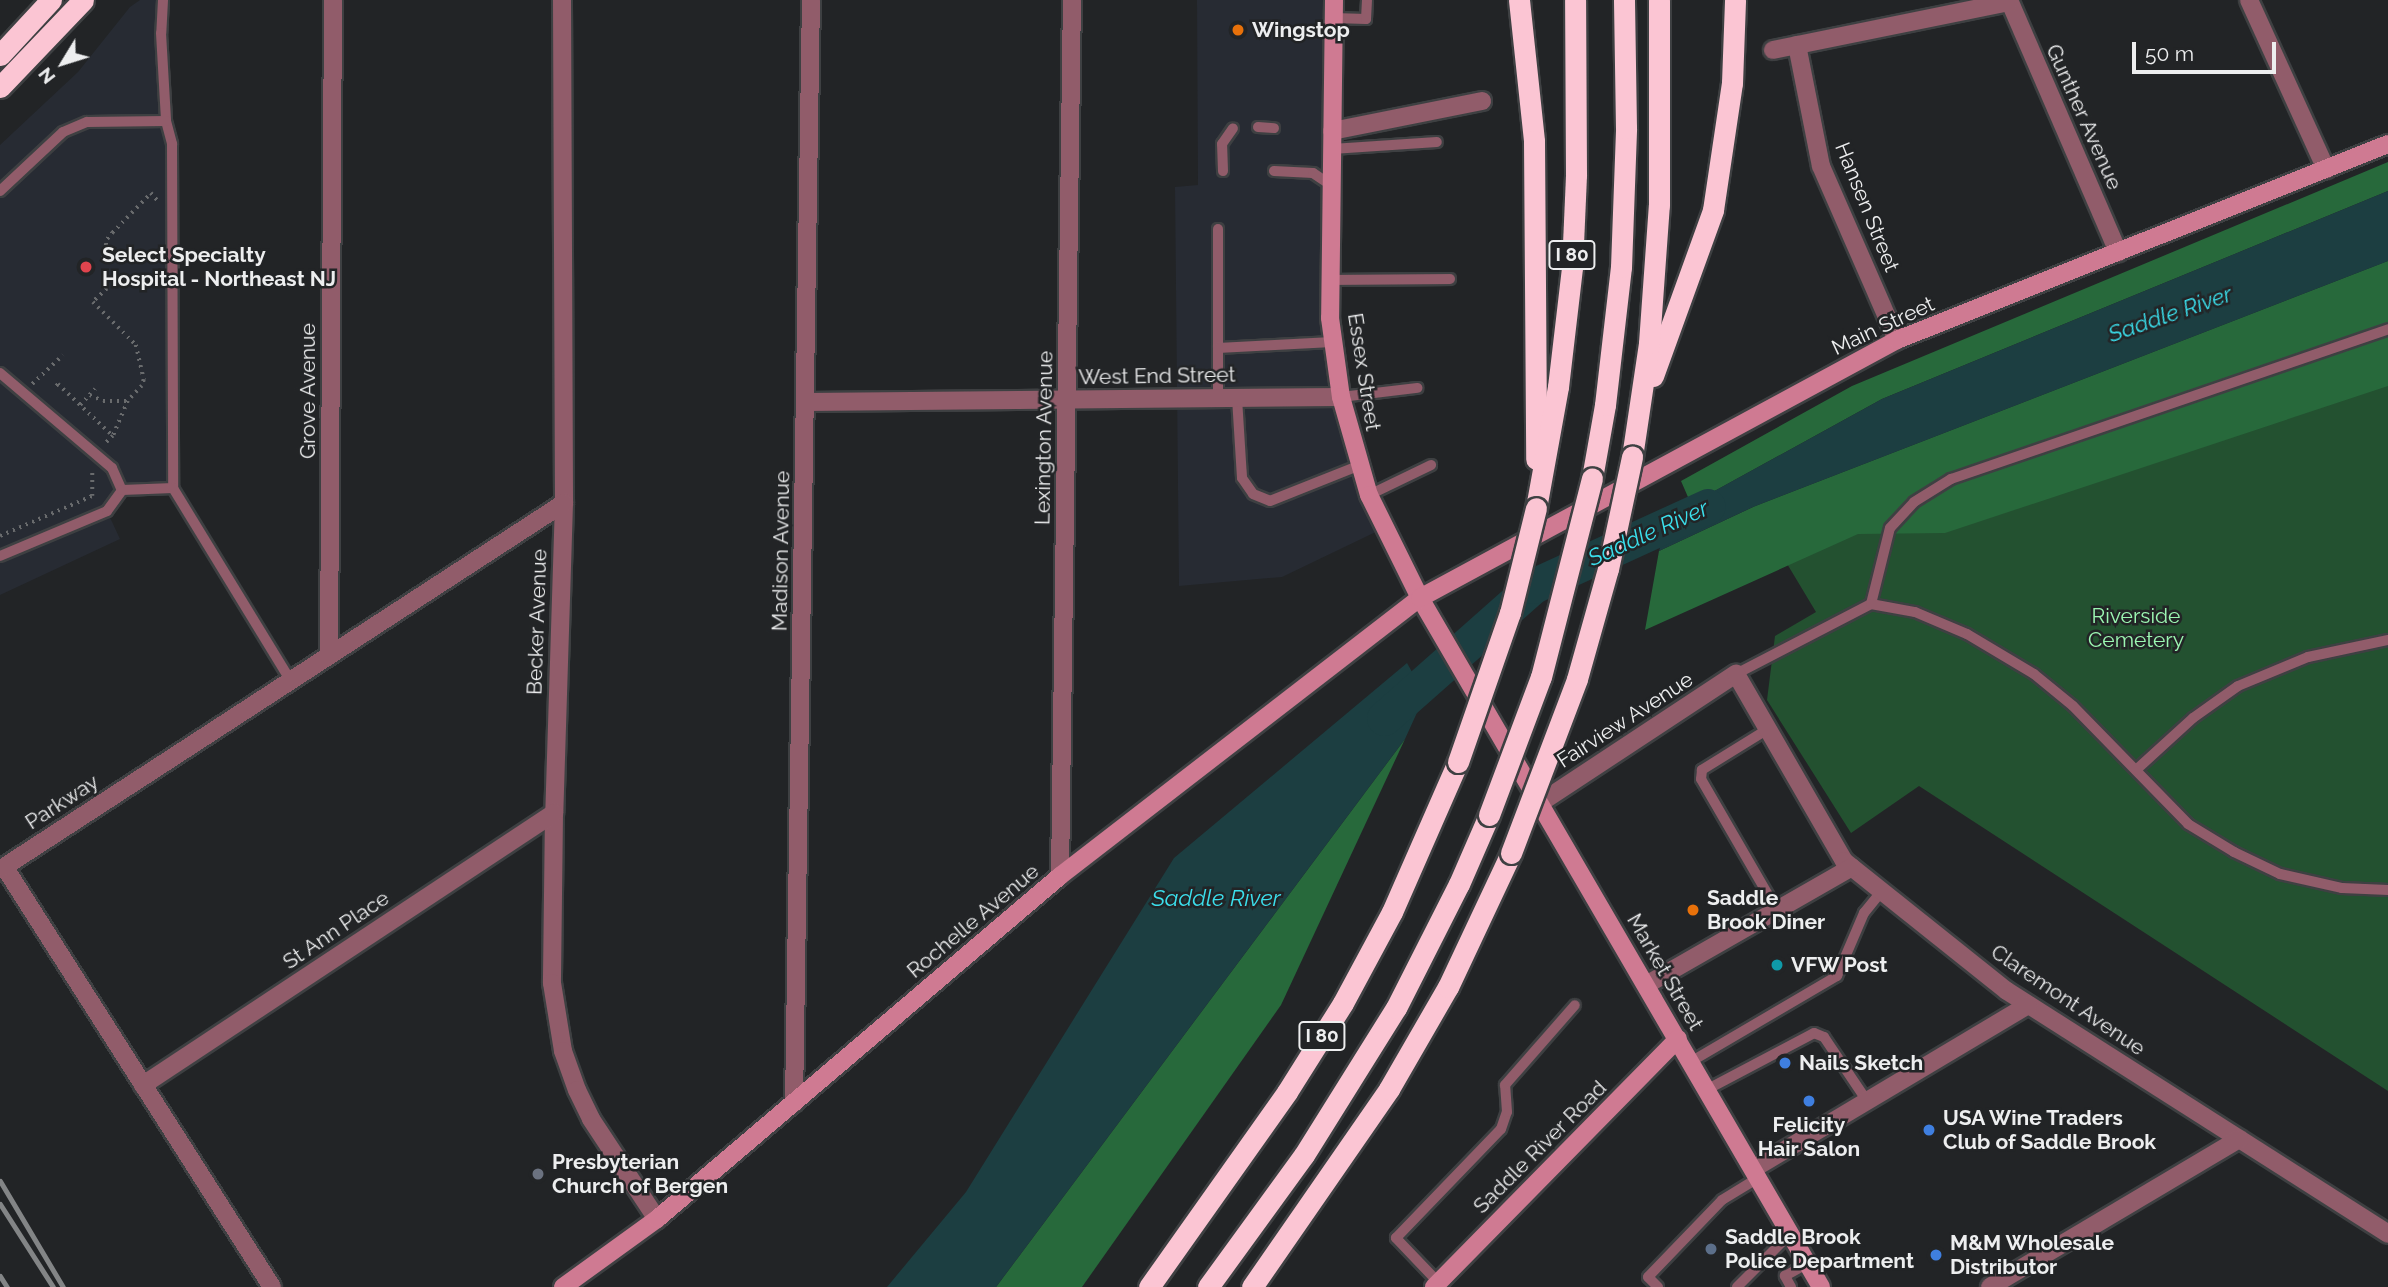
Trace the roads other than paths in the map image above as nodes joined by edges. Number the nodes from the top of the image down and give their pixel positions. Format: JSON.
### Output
{"nodes":[{"id":1,"x":51,"y":0,"type":"edge"},
{"id":2,"x":83,"y":0,"type":"edge"},
{"id":3,"x":163,"y":0,"type":"edge"},
{"id":4,"x":333,"y":0,"type":"edge"},
{"id":5,"x":562,"y":0,"type":"edge"},
{"id":6,"x":811,"y":0,"type":"edge"},
{"id":7,"x":1072,"y":0,"type":"edge"},
{"id":8,"x":1367,"y":0,"type":"edge"},
{"id":9,"x":1519,"y":0,"type":"edge"},
{"id":10,"x":1574,"y":0,"type":"edge"},
{"id":11,"x":1624,"y":0,"type":"edge"},
{"id":12,"x":1659,"y":0,"type":"edge"},
{"id":13,"x":1735,"y":0,"type":"edge"},
{"id":14,"x":2249,"y":0,"type":"edge"},
{"id":15,"x":2009,"y":1,"type":"edge"},
{"id":16,"x":1334,"y":9,"type":"edge"},
{"id":17,"x":1797,"y":45,"type":"junction"},
{"id":18,"x":1773,"y":50,"type":"dead end"},
{"id":19,"x":0,"y":55,"type":"edge"},
{"id":20,"x":0,"y":87,"type":"edge"},
{"id":21,"x":1482,"y":101,"type":"dead end"},
{"id":22,"x":166,"y":121,"type":"junction"},
{"id":23,"x":1258,"y":127,"type":"dead end"},
{"id":24,"x":1233,"y":128,"type":"dead end"},
{"id":25,"x":1274,"y":128,"type":"dead end"},
{"id":26,"x":1332,"y":140,"type":"junction"},
{"id":27,"x":1437,"y":142,"type":"dead end"},
{"id":28,"x":2388,"y":144,"type":"edge"},
{"id":29,"x":2326,"y":169,"type":"junction"},
{"id":30,"x":1223,"y":171,"type":"dead end"},
{"id":31,"x":1274,"y":171,"type":"dead end"},
{"id":32,"x":1332,"y":186,"type":"junction"},
{"id":33,"x":0,"y":191,"type":"edge"},
{"id":34,"x":1218,"y":229,"type":"dead end"},
{"id":35,"x":2118,"y":252,"type":"junction"},
{"id":36,"x":1450,"y":279,"type":"dead end"},
{"id":37,"x":1329,"y":280,"type":"junction"},
{"id":38,"x":2388,"y":329,"type":"edge"},
{"id":39,"x":1897,"y":340,"type":"junction"},
{"id":40,"x":1332,"y":342,"type":"junction"},
{"id":41,"x":1218,"y":348,"type":"junction"},
{"id":42,"x":0,"y":373,"type":"edge"},
{"id":43,"x":1417,"y":388,"type":"dead end"},
{"id":44,"x":1341,"y":397,"type":"junction"},
{"id":45,"x":1218,"y":398,"type":"junction"},
{"id":46,"x":1237,"y":398,"type":"junction"},
{"id":47,"x":1068,"y":400,"type":"junction"},
{"id":48,"x":806,"y":402,"type":"junction"},
{"id":49,"x":1639,"y":414,"type":"junction"},
{"id":50,"x":1431,"y":465,"type":"dead end"},
{"id":51,"x":1359,"y":466,"type":"junction"},
{"id":52,"x":173,"y":488,"type":"junction"},
{"id":53,"x":122,"y":490,"type":"junction"},
{"id":54,"x":1369,"y":495,"type":"junction"},
{"id":55,"x":564,"y":503,"type":"junction"},
{"id":56,"x":1536,"y":508,"type":"junction"},
{"id":57,"x":0,"y":556,"type":"edge"},
{"id":58,"x":1420,"y":598,"type":"junction"},
{"id":59,"x":1871,"y":604,"type":"junction"},
{"id":60,"x":2388,"y":640,"type":"edge"},
{"id":61,"x":329,"y":655,"type":"junction"},
{"id":62,"x":1736,"y":674,"type":"junction"},
{"id":63,"x":1469,"y":680,"type":"joint"},
{"id":64,"x":291,"y":681,"type":"junction"},
{"id":65,"x":1768,"y":729,"type":"junction"},
{"id":66,"x":2136,"y":770,"type":"junction"},
{"id":67,"x":1540,"y":803,"type":"junction"},
{"id":68,"x":554,"y":813,"type":"junction"},
{"id":69,"x":1852,"y":867,"type":"junction"},
{"id":70,"x":1060,"y":876,"type":"junction"},
{"id":71,"x":2388,"y":890,"type":"edge"},
{"id":72,"x":1882,"y":891,"type":"junction"},
{"id":73,"x":1777,"y":910,"type":"junction"},
{"id":74,"x":1646,"y":985,"type":"junction"},
{"id":75,"x":1575,"y":1005,"type":"dead end"},
{"id":76,"x":2028,"y":1005,"type":"junction"},
{"id":77,"x":1678,"y":1039,"type":"junction"},
{"id":78,"x":1692,"y":1061,"type":"junction"},
{"id":79,"x":143,"y":1085,"type":"junction"},
{"id":80,"x":1708,"y":1089,"type":"junction"},
{"id":81,"x":1867,"y":1101,"type":"junction"},
{"id":82,"x":794,"y":1103,"type":"junction"},
{"id":83,"x":2238,"y":1139,"type":"junction"},
{"id":84,"x":1756,"y":1174,"type":"junction"},
{"id":85,"x":657,"y":1219,"type":"junction"},
{"id":86,"x":1790,"y":1234,"type":"junction"},
{"id":87,"x":2388,"y":1234,"type":"edge"},
{"id":88,"x":1807,"y":1264,"type":"junction"},
{"id":89,"x":1436,"y":1285,"type":"edge"},
{"id":90,"x":272,"y":1287,"type":"edge"},
{"id":91,"x":563,"y":1287,"type":"edge"},
{"id":92,"x":1149,"y":1287,"type":"edge"},
{"id":93,"x":1209,"y":1287,"type":"edge"},
{"id":94,"x":1252,"y":1287,"type":"edge"},
{"id":95,"x":1658,"y":1287,"type":"edge"},
{"id":96,"x":1737,"y":1287,"type":"edge"},
{"id":97,"x":1791,"y":1287,"type":"edge"},
{"id":98,"x":1821,"y":1287,"type":"edge"},
{"id":99,"x":1990,"y":1287,"type":"edge"}],
"edges":[{"from":1,"to":19,"type":"highway"},
{"from":2,"to":20,"type":"highway"},
{"from":3,"to":22,"type":"lane"},
{"from":4,"to":61,"type":"street","name":"Grove Avenue"},
{"from":5,"to":55,"type":"street","name":"Becker Avenue"},
{"from":6,"to":48,"type":"street","name":"Madison Avenue"},
{"from":7,"to":47,"type":"street","name":"Lexington Avenue"},
{"from":8,"to":16,"type":"lane"},
{"from":9,"to":56,"type":"highway"},
{"from":10,"to":56,"type":"highway","number":"I 80"},
{"from":11,"to":93,"type":"highway","number":"I 80","bridge":true},
{"from":12,"to":49,"type":"highway"},
{"from":13,"to":49,"type":"highway"},
{"from":14,"to":29,"type":"street"},
{"from":15,"to":17,"type":"street"},
{"from":15,"to":35,"type":"street","name":"Gunther Avenue"},
{"from":16,"to":26,"type":"street","name":"Essex Street"},
{"from":17,"to":18,"type":"street"},
{"from":17,"to":39,"type":"street","name":"Hansen Street"},
{"from":21,"to":26,"type":"street"},
{"from":22,"to":33,"type":"lane"},
{"from":22,"to":52,"type":"lane"},
{"from":23,"to":25,"type":"lane"},
{"from":24,"to":30,"type":"lane"},
{"from":26,"to":27,"type":"lane"},
{"from":26,"to":32,"type":"street","name":"Essex Street"},
{"from":28,"to":29,"type":"street","name":"Main Street"},
{"from":29,"to":35,"type":"street","name":"Main Street"},
{"from":31,"to":32,"type":"lane"},
{"from":32,"to":37,"type":"street","name":"Essex Street"},
{"from":34,"to":41,"type":"lane"},
{"from":35,"to":39,"type":"street","name":"Main Street"},
{"from":36,"to":37,"type":"lane"},
{"from":37,"to":40,"type":"street","name":"Essex Street"},
{"from":38,"to":59,"type":"lane"},
{"from":39,"to":58,"type":"street","name":"Main Street"},
{"from":40,"to":41,"type":"lane"},
{"from":40,"to":44,"type":"street","name":"Essex Street"},
{"from":41,"to":45,"type":"lane"},
{"from":42,"to":53,"type":"lane"},
{"from":43,"to":44,"type":"lane"},
{"from":44,"to":46,"type":"street","name":"West End Street"},
{"from":44,"to":51,"type":"street","name":"Essex Street"},
{"from":45,"to":46,"type":"street","name":"West End Street"},
{"from":45,"to":47,"type":"street","name":"West End Street"},
{"from":46,"to":51,"type":"lane"},
{"from":47,"to":48,"type":"street","name":"West End Street"},
{"from":47,"to":70,"type":"street","name":"Lexington Avenue"},
{"from":48,"to":82,"type":"street","name":"Madison Avenue"},
{"from":49,"to":94,"type":"highway","bridge":true},
{"from":50,"to":54,"type":"lane"},
{"from":51,"to":54,"type":"street","name":"Essex Street"},
{"from":52,"to":53,"type":"lane"},
{"from":52,"to":64,"type":"lane"},
{"from":53,"to":57,"type":"lane"},
{"from":54,"to":58,"type":"street","name":"Essex Street"},
{"from":55,"to":61,"type":"street","name":"Parkway"},
{"from":55,"to":68,"type":"street","name":"Becker Avenue"},
{"from":56,"to":92,"type":"highway","number":"I 80","bridge":true},
{"from":58,"to":63,"type":"street","name":"Essex Street"},
{"from":58,"to":70,"type":"street","name":"Rochelle Avenue"},
{"from":59,"to":62,"type":"lane"},
{"from":59,"to":66,"type":"lane"},
{"from":60,"to":66,"type":"lane"},
{"from":61,"to":64,"type":"street","name":"Parkway"},
{"from":62,"to":65,"type":"street","name":"Claremont Avenue"},
{"from":62,"to":67,"type":"street","name":"Fairview Avenue"},
{"from":63,"to":67,"type":"street","name":"Market Street"},
{"from":64,"to":79,"type":"street","name":"Parkway"},
{"from":65,"to":69,"type":"street","name":"Claremont Avenue"},
{"from":65,"to":73,"type":"lane"},
{"from":66,"to":71,"type":"lane"},
{"from":67,"to":74,"type":"street","name":"Market Street"},
{"from":68,"to":79,"type":"street","name":"St Ann Place"},
{"from":68,"to":85,"type":"street","name":"Becker Avenue"},
{"from":69,"to":72,"type":"street","name":"Claremont Avenue"},
{"from":69,"to":73,"type":"street"},
{"from":70,"to":82,"type":"street","name":"Rochelle Avenue"},
{"from":72,"to":76,"type":"street","name":"Claremont Avenue"},
{"from":72,"to":78,"type":"lane"},
{"from":73,"to":74,"type":"street"},
{"from":74,"to":77,"type":"street","name":"Market Street"},
{"from":75,"to":89,"type":"lane"},
{"from":76,"to":81,"type":"street"},
{"from":76,"to":83,"type":"street","name":"Claremont Avenue"},
{"from":77,"to":78,"type":"street","name":"Market Street"},
{"from":77,"to":89,"type":"street","name":"Saddle River Road"},
{"from":78,"to":80,"type":"street","name":"Market Street"},
{"from":79,"to":90,"type":"street","name":"Parkway"},
{"from":80,"to":81,"type":"lane"},
{"from":80,"to":84,"type":"street","name":"Market Street"},
{"from":81,"to":84,"type":"street"},
{"from":82,"to":85,"type":"street","name":"Rochelle Avenue"},
{"from":83,"to":87,"type":"street","name":"Claremont Avenue"},
{"from":83,"to":99,"type":"street"},
{"from":84,"to":86,"type":"street","name":"Market Street"},
{"from":84,"to":95,"type":"lane"},
{"from":85,"to":91,"type":"street","name":"Rochelle Avenue"},
{"from":86,"to":88,"type":"street","name":"Market Street"},
{"from":86,"to":96,"type":"lane"},
{"from":88,"to":97,"type":"lane"},
{"from":88,"to":98,"type":"street","name":"Market Street"}]}
